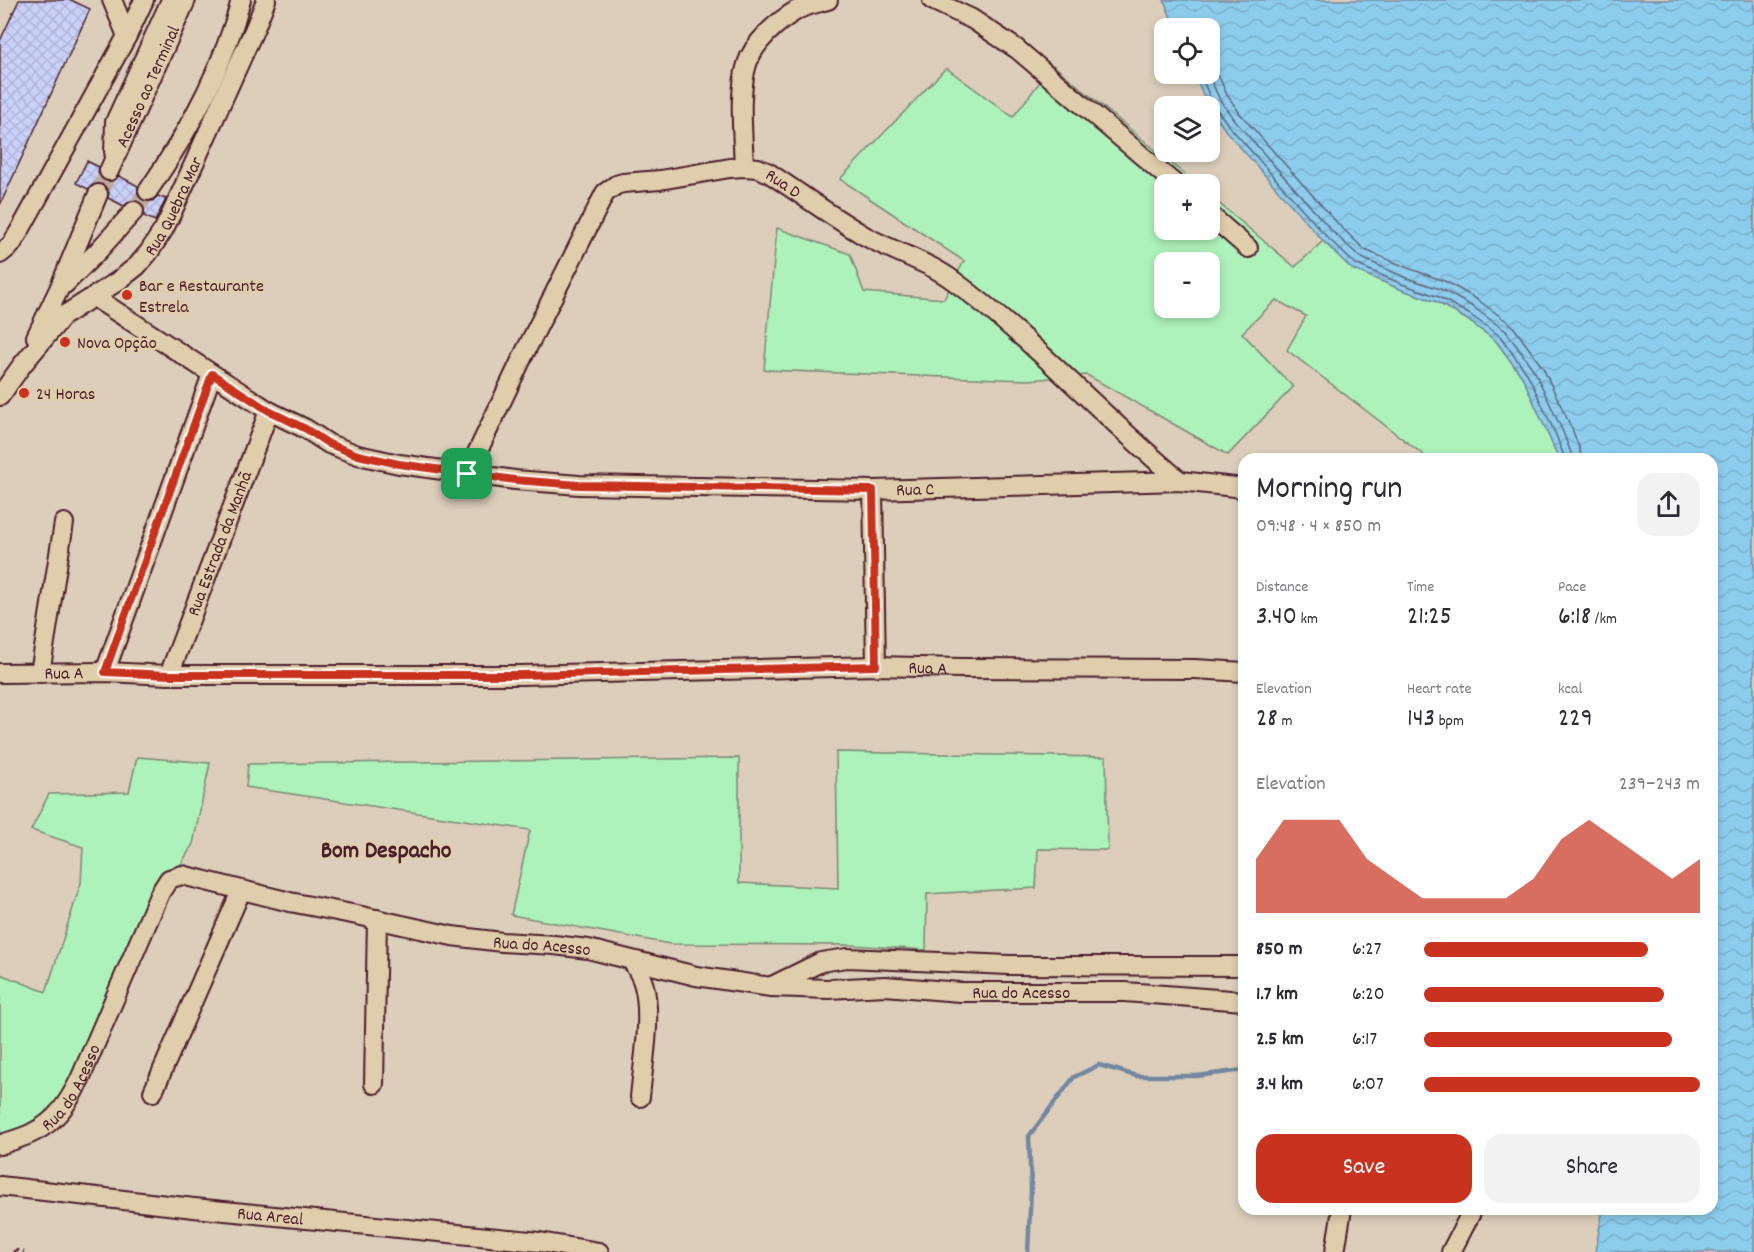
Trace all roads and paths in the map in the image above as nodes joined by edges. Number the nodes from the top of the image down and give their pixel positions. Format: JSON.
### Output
{"nodes":[{"id":1,"x":112,"y":0,"type":"edge"},
{"id":2,"x":144,"y":0,"type":"edge"},
{"id":3,"x":171,"y":0,"type":"edge"},
{"id":4,"x":186,"y":0,"type":"edge"},
{"id":5,"x":199,"y":0,"type":"edge"},
{"id":6,"x":241,"y":0,"type":"edge"},
{"id":7,"x":266,"y":0,"type":"edge"},
{"id":8,"x":828,"y":0,"type":"edge"},
{"id":9,"x":932,"y":0,"type":"edge"},
{"id":10,"x":796,"y":5,"type":"edge"},
{"id":11,"x":127,"y":36,"type":"junction"},
{"id":12,"x":111,"y":166,"type":"junction"},
{"id":13,"x":744,"y":166,"type":"junction"},
{"id":14,"x":1163,"y":174,"type":"edge"},
{"id":15,"x":148,"y":191,"type":"tunnel mouth"},
{"id":16,"x":98,"y":194,"type":"tunnel mouth"},
{"id":17,"x":134,"y":210,"type":"tunnel mouth"},
{"id":18,"x":1220,"y":224,"type":"edge"},
{"id":19,"x":1248,"y":248,"type":"dead end"},
{"id":20,"x":0,"y":254,"type":"edge"},
{"id":21,"x":59,"y":290,"type":"junction"},
{"id":22,"x":94,"y":297,"type":"junction"},
{"id":23,"x":22,"y":365,"type":"junction"},
{"id":24,"x":212,"y":374,"type":"junction"},
{"id":25,"x":0,"y":396,"type":"edge"},
{"id":26,"x":269,"y":411,"type":"junction"},
{"id":27,"x":467,"y":474,"type":"junction"},
{"id":28,"x":1180,"y":481,"type":"junction"},
{"id":29,"x":1238,"y":487,"type":"edge"},
{"id":30,"x":873,"y":490,"type":"junction"},
{"id":31,"x":64,"y":523,"type":"dead end"},
{"id":32,"x":876,"y":666,"type":"junction"},
{"id":33,"x":105,"y":672,"type":"junction"},
{"id":34,"x":1238,"y":672,"type":"edge"},
{"id":35,"x":0,"y":673,"type":"edge"},
{"id":36,"x":40,"y":673,"type":"junction"},
{"id":37,"x":169,"y":675,"type":"junction"},
{"id":38,"x":241,"y":891,"type":"junction"},
{"id":39,"x":377,"y":919,"type":"junction"},
{"id":40,"x":632,"y":961,"type":"junction"},
{"id":41,"x":1029,"y":965,"type":"junction"},
{"id":42,"x":1238,"y":966,"type":"edge"},
{"id":43,"x":771,"y":987,"type":"junction"},
{"id":44,"x":1029,"y":993,"type":"junction"},
{"id":45,"x":1238,"y":1001,"type":"edge"},
{"id":46,"x":374,"y":1084,"type":"dead end"},
{"id":47,"x":153,"y":1092,"type":"dead end"},
{"id":48,"x":640,"y":1097,"type":"dead end"},
{"id":49,"x":0,"y":1145,"type":"edge"},
{"id":50,"x":0,"y":1186,"type":"edge"},
{"id":51,"x":1341,"y":1215,"type":"edge"},
{"id":52,"x":1470,"y":1215,"type":"edge"},
{"id":53,"x":539,"y":1247,"type":"edge"},
{"id":54,"x":12,"y":1252,"type":"edge"},
{"id":55,"x":24,"y":1252,"type":"edge"},
{"id":56,"x":599,"y":1252,"type":"edge"},
{"id":57,"x":1335,"y":1252,"type":"edge"},
{"id":58,"x":1451,"y":1252,"type":"edge"}],
"edges":[{"from":1,"to":11,"type":"street"},
{"from":2,"to":11,"type":"street"},
{"from":3,"to":12,"type":"street"},
{"from":4,"to":12,"type":"street","name":"Acesso ao Terminal"},
{"from":5,"to":12,"type":"street"},
{"from":6,"to":15,"type":"street"},
{"from":7,"to":22,"type":"street","name":"Rua Quebra Mar"},
{"from":8,"to":10,"type":"street"},
{"from":9,"to":14,"type":"street"},
{"from":10,"to":13,"type":"street"},
{"from":11,"to":20,"type":"street"},
{"from":13,"to":27,"type":"street","name":"Rua D"},
{"from":13,"to":28,"type":"street","name":"Rua D"},
{"from":16,"to":21,"type":"street"},
{"from":17,"to":21,"type":"street"},
{"from":18,"to":19,"type":"street"},
{"from":21,"to":23,"type":"street"},
{"from":22,"to":23,"type":"street","name":"Rua Quebra Mar"},
{"from":22,"to":24,"type":"street","name":"Rua C"},
{"from":23,"to":25,"type":"street","name":"Rua Quebra Mar"},
{"from":24,"to":26,"type":"street","name":"Rua C"},
{"from":24,"to":33,"type":"street"},
{"from":26,"to":27,"type":"street","name":"Rua C"},
{"from":26,"to":37,"type":"street","name":"Rua Estrada da Manhã"},
{"from":27,"to":30,"type":"street","name":"Rua C"},
{"from":28,"to":29,"type":"street","name":"Rua C"},
{"from":28,"to":30,"type":"street","name":"Rua C"},
{"from":30,"to":32,"type":"street"},
{"from":31,"to":36,"type":"street"},
{"from":32,"to":34,"type":"street","name":"Rua A"},
{"from":32,"to":37,"type":"street","name":"Rua A"},
{"from":33,"to":36,"type":"street","name":"Rua A"},
{"from":33,"to":37,"type":"street","name":"Rua A"},
{"from":35,"to":36,"type":"street","name":"Rua A"},
{"from":38,"to":39,"type":"street","name":"Rua do Acesso"},
{"from":38,"to":47,"type":"street"},
{"from":38,"to":49,"type":"street","name":"Rua do Acesso"},
{"from":39,"to":40,"type":"street","name":"Rua do Acesso"},
{"from":39,"to":46,"type":"street"},
{"from":40,"to":43,"type":"street","name":"Rua do Acesso"},
{"from":40,"to":48,"type":"street"},
{"from":41,"to":42,"type":"street"},
{"from":41,"to":43,"type":"street"},
{"from":41,"to":44,"type":"street"},
{"from":43,"to":44,"type":"street","name":"Rua do Acesso"},
{"from":44,"to":45,"type":"street","name":"Rua do Acesso"},
{"from":50,"to":53,"type":"street","name":"Rua Areal"},
{"from":51,"to":57,"type":"street"},
{"from":52,"to":58,"type":"street"},
{"from":53,"to":56,"type":"street","name":"Rua Areal"},
{"from":54,"to":55,"type":"path"}]}
